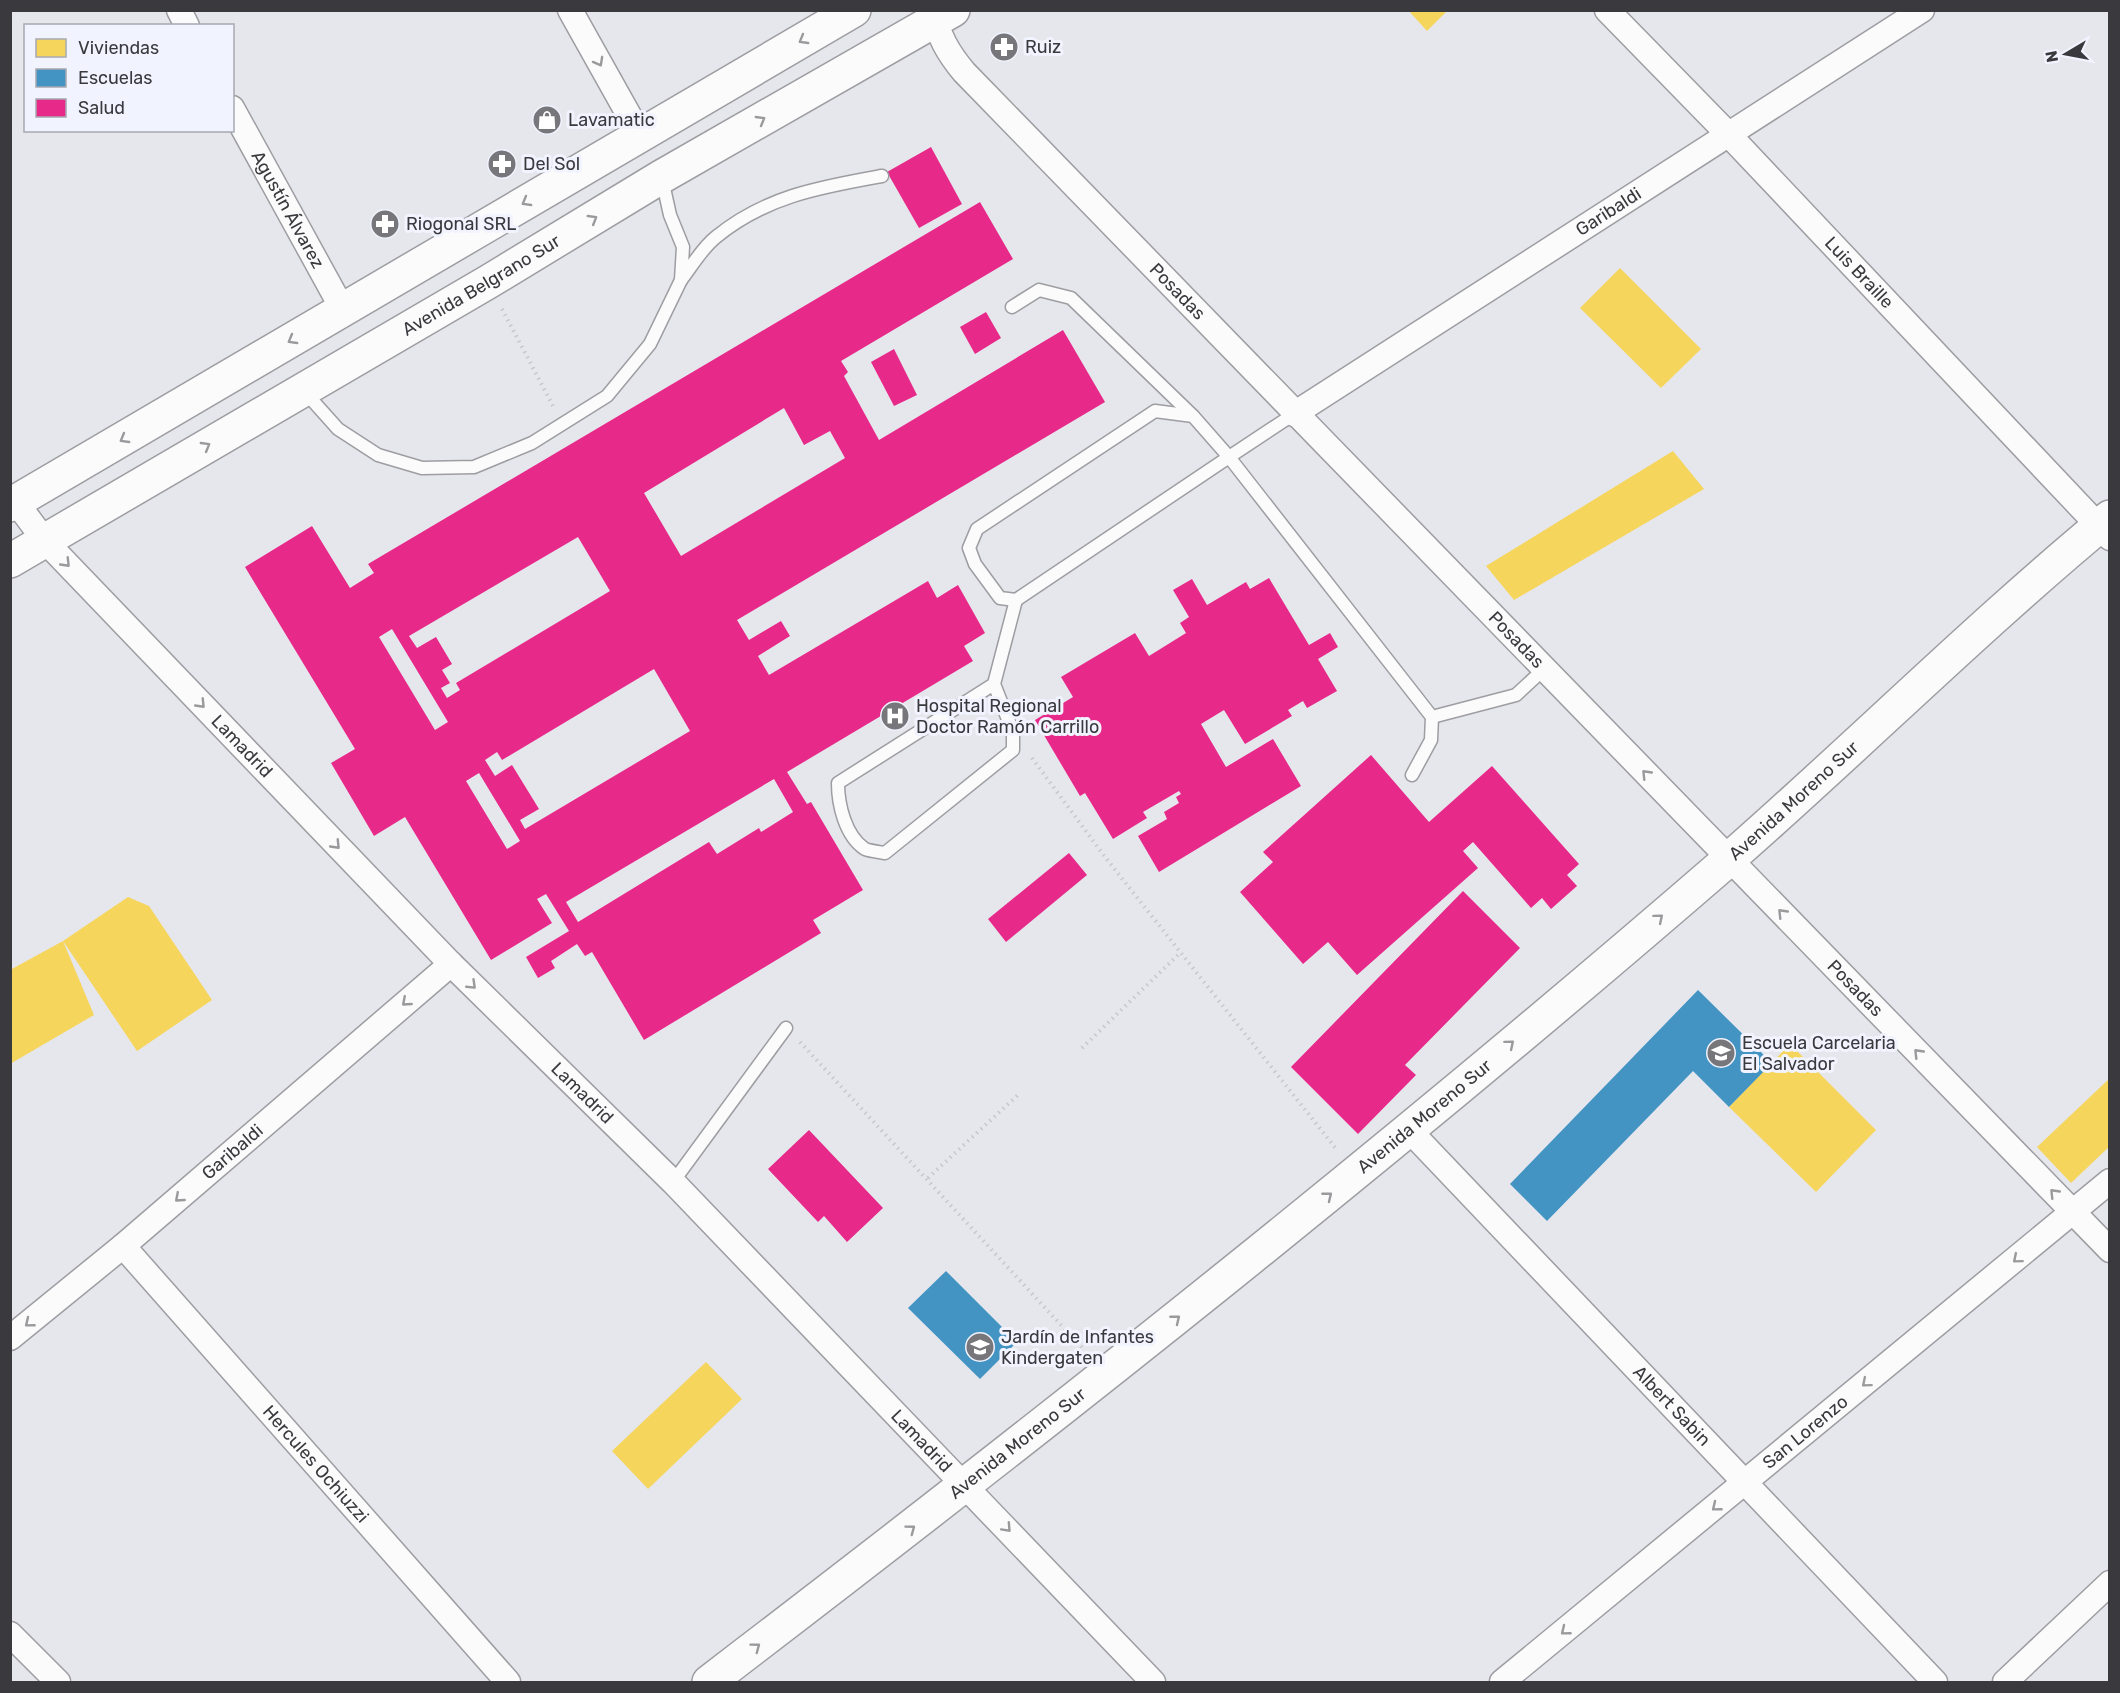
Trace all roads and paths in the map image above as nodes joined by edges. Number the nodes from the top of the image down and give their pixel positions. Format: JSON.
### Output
{"nodes":[{"id":1,"x":179,"y":10,"type":"edge"},
{"id":2,"x":570,"y":10,"type":"edge"},
{"id":3,"x":854,"y":10,"type":"edge"},
{"id":4,"x":1607,"y":10,"type":"edge"},
{"id":5,"x":1922,"y":10,"type":"edge"},
{"id":6,"x":941,"y":14,"type":"edge"},
{"id":7,"x":186,"y":24,"type":"edge"},
{"id":8,"x":234,"y":112,"type":"edge"},
{"id":9,"x":640,"y":135,"type":"junction"},
{"id":10,"x":1730,"y":136,"type":"junction"},
{"id":11,"x":882,"y":176,"type":"dead end"},
{"id":12,"x":661,"y":177,"type":"junction"},
{"id":13,"x":681,"y":280,"type":"junction"},
{"id":14,"x":488,"y":282,"type":"junction"},
{"id":15,"x":1012,"y":307,"type":"dead end"},
{"id":16,"x":343,"y":310,"type":"junction"},
{"id":17,"x":303,"y":390,"type":"junction"},
{"id":18,"x":1294,"y":414,"type":"junction"},
{"id":19,"x":1193,"y":417,"type":"junction"},
{"id":20,"x":563,"y":425,"type":"junction"},
{"id":21,"x":1229,"y":457,"type":"junction"},
{"id":22,"x":13,"y":504,"type":"edge"},
{"id":23,"x":2106,"y":527,"type":"edge"},
{"id":24,"x":45,"y":540,"type":"junction"},
{"id":25,"x":10,"y":561,"type":"edge"},
{"id":26,"x":1016,"y":600,"type":"junction"},
{"id":27,"x":1544,"y":669,"type":"junction"},
{"id":28,"x":994,"y":684,"type":"junction"},
{"id":29,"x":1432,"y":717,"type":"junction"},
{"id":30,"x":1013,"y":732,"type":"junction"},
{"id":31,"x":1412,"y":775,"type":"dead end"},
{"id":32,"x":1729,"y":858,"type":"junction"},
{"id":33,"x":1180,"y":953,"type":"junction"},
{"id":34,"x":450,"y":964,"type":"junction"},
{"id":35,"x":786,"y":1028,"type":"joint"},
{"id":36,"x":1082,"y":1048,"type":"dead end"},
{"id":37,"x":1019,"y":1094,"type":"dead end"},
{"id":38,"x":1409,"y":1130,"type":"junction"},
{"id":39,"x":1358,"y":1172,"type":"junction"},
{"id":40,"x":928,"y":1178,"type":"junction"},
{"id":41,"x":2109,"y":1181,"type":"edge"},
{"id":42,"x":673,"y":1182,"type":"junction"},
{"id":43,"x":2073,"y":1213,"type":"junction"},
{"id":44,"x":123,"y":1246,"type":"junction"},
{"id":45,"x":2109,"y":1250,"type":"edge"},
{"id":46,"x":10,"y":1338,"type":"edge"},
{"id":47,"x":1103,"y":1377,"type":"junction"},
{"id":48,"x":1744,"y":1484,"type":"junction"},
{"id":49,"x":966,"y":1486,"type":"junction"},
{"id":50,"x":2109,"y":1583,"type":"edge"},
{"id":51,"x":10,"y":1634,"type":"edge"},
{"id":52,"x":58,"y":1683,"type":"edge"},
{"id":53,"x":508,"y":1683,"type":"edge"},
{"id":54,"x":709,"y":1683,"type":"edge"},
{"id":55,"x":1153,"y":1683,"type":"edge"},
{"id":56,"x":1502,"y":1683,"type":"edge"},
{"id":57,"x":1935,"y":1683,"type":"edge"},
{"id":58,"x":2006,"y":1683,"type":"edge"}],
"edges":[{"from":1,"to":7,"type":"street"},
{"from":2,"to":9,"type":"street","one_way":true},
{"from":3,"to":9,"type":"main road","one_way":true},
{"from":4,"to":10,"type":"street","name":"Luis Braille"},
{"from":5,"to":10,"type":"street","name":"Garibaldi"},
{"from":12,"to":6,"type":"main road","name":"Avenida Belgrano Sur","one_way":true},
{"from":6,"to":18,"type":"street","name":"Posadas"},
{"from":8,"to":16,"type":"street","name":"Agustín Álvarez"},
{"from":9,"to":16,"type":"main road","one_way":true},
{"from":10,"to":18,"type":"street","name":"Garibaldi"},
{"from":10,"to":23,"type":"street","name":"Luis Braille"},
{"from":11,"to":13,"type":"lane"},
{"from":12,"to":13,"type":"lane"},
{"from":14,"to":12,"type":"main road","name":"Avenida Belgrano Sur","one_way":true},
{"from":13,"to":20,"type":"lane"},
{"from":14,"to":17,"type":"main road","name":"Avenida Belgrano Sur"},
{"from":14,"to":20,"type":"path"},
{"from":15,"to":19,"type":"lane"},
{"from":16,"to":22,"type":"main road","one_way":true},
{"from":17,"to":20,"type":"lane"},
{"from":24,"to":17,"type":"main road","name":"Avenida Belgrano Sur","one_way":true},
{"from":18,"to":21,"type":"lane"},
{"from":18,"to":27,"type":"street","name":"Posadas"},
{"from":19,"to":21,"type":"lane"},
{"from":19,"to":26,"type":"lane"},
{"from":21,"to":26,"type":"lane"},
{"from":21,"to":29,"type":"lane"},
{"from":22,"to":24,"type":"street","name":"Lamadrid"},
{"from":23,"to":32,"type":"main road","name":"Avenida Moreno Sur"},
{"from":24,"to":25,"type":"main road","name":"Avenida Belgrano Sur"},
{"from":24,"to":34,"type":"street","name":"Lamadrid","one_way":true},
{"from":26,"to":28,"type":"lane"},
{"from":27,"to":29,"type":"lane"},
{"from":32,"to":27,"type":"street","name":"Posadas","one_way":true},
{"from":28,"to":30,"type":"lane"},
{"from":28,"to":30,"type":"lane"},
{"from":29,"to":31,"type":"lane"},
{"from":30,"to":33,"type":"path"},
{"from":38,"to":32,"type":"main road","name":"Avenida Moreno Sur","one_way":true},
{"from":43,"to":32,"type":"street","name":"Posadas","one_way":true},
{"from":33,"to":36,"type":"path"},
{"from":33,"to":39,"type":"path"},
{"from":34,"to":42,"type":"street","name":"Lamadrid","one_way":true},
{"from":34,"to":44,"type":"street","name":"Garibaldi","one_way":true},
{"from":35,"to":40,"type":"path"},
{"from":35,"to":42,"type":"lane"},
{"from":37,"to":40,"type":"path"},
{"from":38,"to":39,"type":"main road","name":"Avenida Moreno Sur"},
{"from":38,"to":48,"type":"street","name":"Albert Sabin"},
{"from":47,"to":39,"type":"main road","name":"Avenida Moreno Sur","one_way":true},
{"from":40,"to":47,"type":"path"},
{"from":41,"to":43,"type":"street","name":"San Lorenzo"},
{"from":42,"to":49,"type":"street","name":"Lamadrid"},
{"from":43,"to":45,"type":"street","name":"Posadas"},
{"from":43,"to":48,"type":"street","name":"San Lorenzo","one_way":true},
{"from":44,"to":46,"type":"street","name":"Garibaldi","one_way":true},
{"from":44,"to":53,"type":"street","name":"Hercules Ochiuzzi"},
{"from":47,"to":49,"type":"main road","name":"Avenida Moreno Sur"},
{"from":48,"to":56,"type":"street","name":"San Lorenzo","one_way":true},
{"from":48,"to":57,"type":"street","name":"Albert Sabin"},
{"from":54,"to":49,"type":"main road","name":"Avenida Moreno Sur","one_way":true},
{"from":49,"to":55,"type":"street","name":"Lamadrid","one_way":true},
{"from":50,"to":58,"type":"street"},
{"from":51,"to":52,"type":"street"}]}
